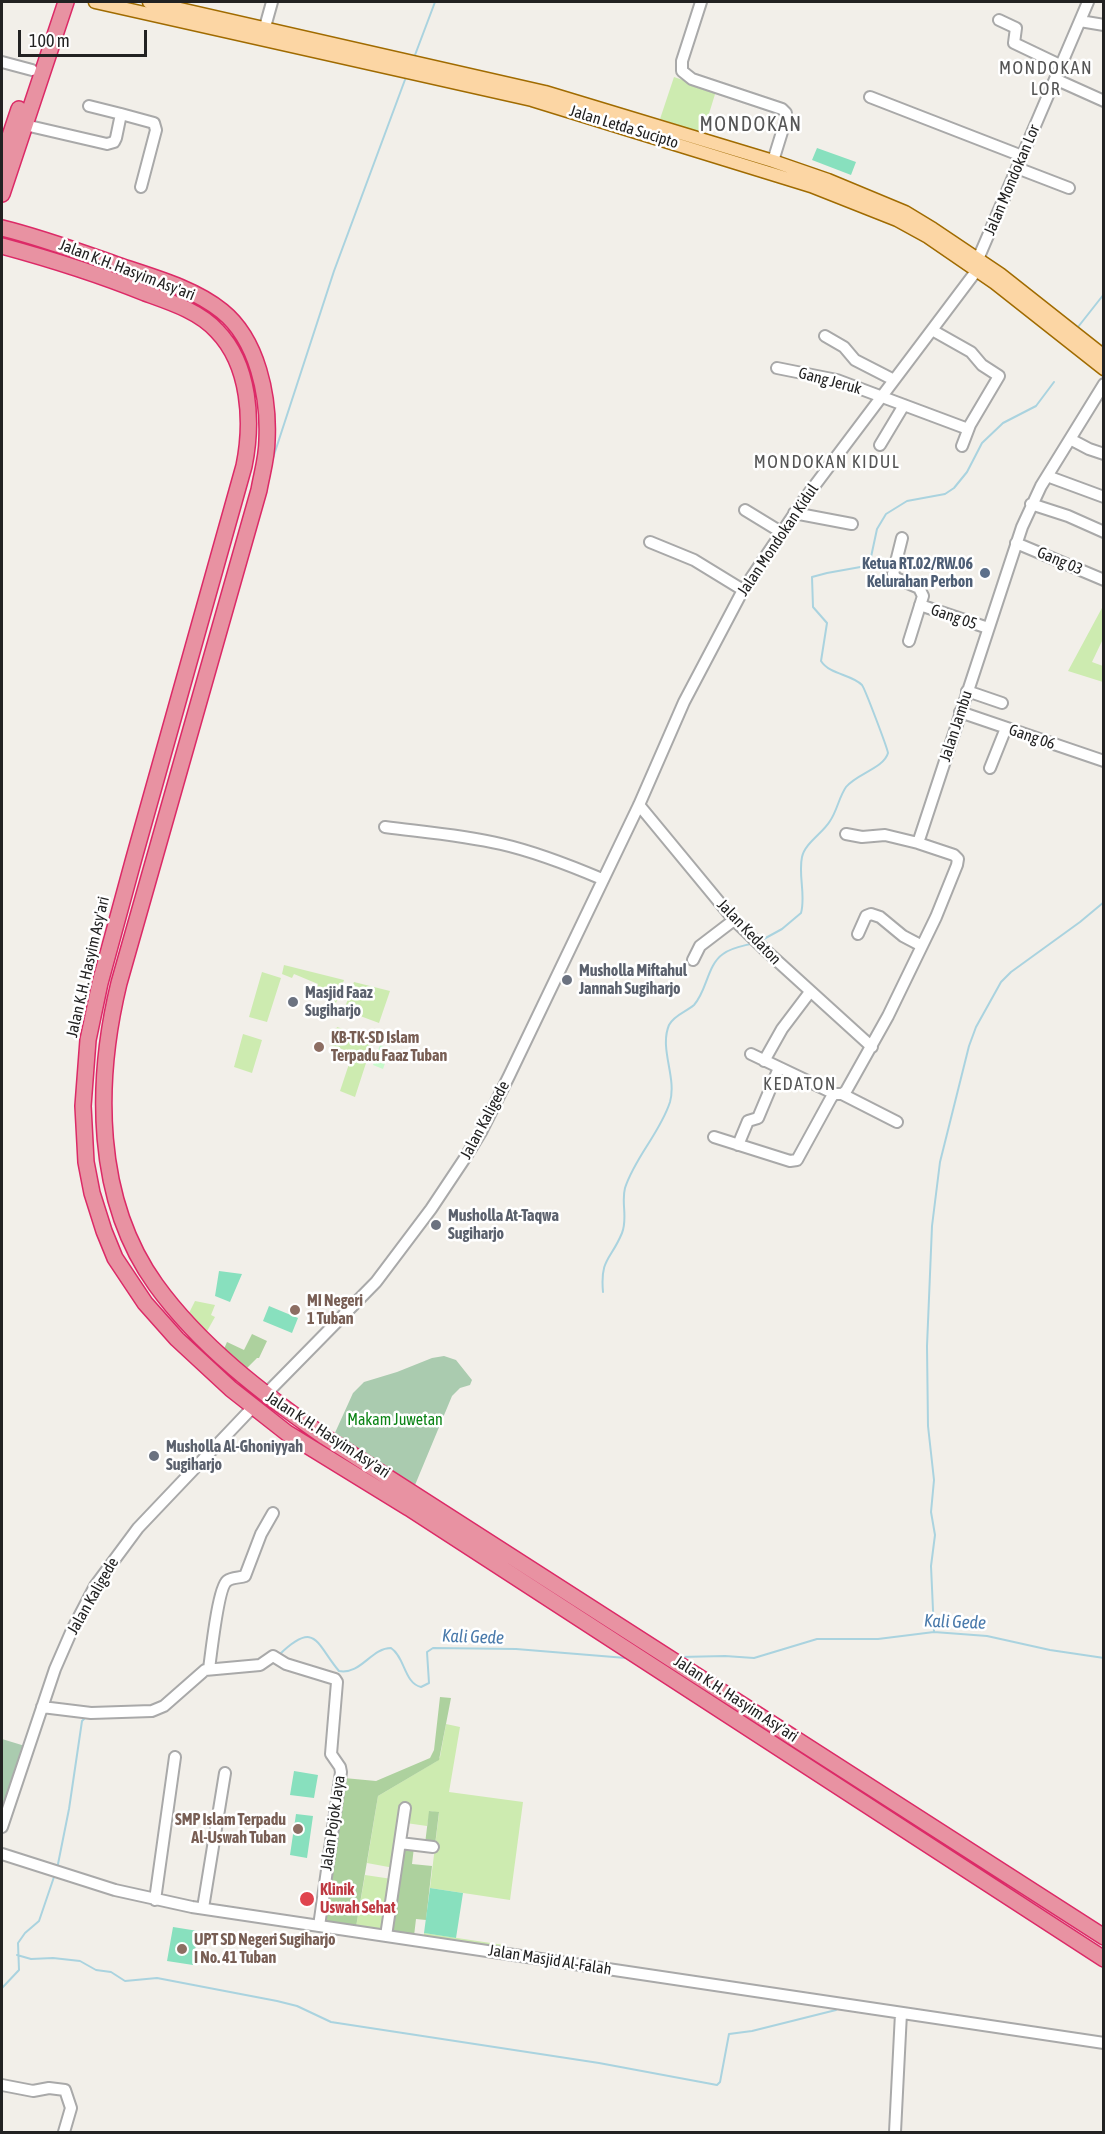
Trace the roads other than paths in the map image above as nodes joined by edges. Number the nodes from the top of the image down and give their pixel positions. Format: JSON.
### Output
{"nodes":[{"id":1,"x":56,"y":2,"type":"edge"},
{"id":2,"x":66,"y":2,"type":"edge"},
{"id":3,"x":95,"y":2,"type":"edge"},
{"id":4,"x":149,"y":2,"type":"edge"},
{"id":5,"x":272,"y":2,"type":"edge"},
{"id":6,"x":701,"y":2,"type":"edge"},
{"id":7,"x":1088,"y":2,"type":"edge"},
{"id":8,"x":999,"y":20,"type":"dead end"},
{"id":9,"x":1080,"y":21,"type":"junction"},
{"id":10,"x":1104,"y":25,"type":"edge"},
{"id":11,"x":265,"y":27,"type":"junction"},
{"id":12,"x":345,"y":51,"type":"junction"},
{"id":13,"x":2,"y":62,"type":"edge"},
{"id":14,"x":1060,"y":65,"type":"junction"},
{"id":15,"x":32,"y":70,"type":"junction"},
{"id":16,"x":1054,"y":79,"type":"junction"},
{"id":17,"x":870,"y":97,"type":"dead end"},
{"id":18,"x":1104,"y":101,"type":"edge"},
{"id":19,"x":89,"y":106,"type":"dead end"},
{"id":20,"x":121,"y":114,"type":"junction"},
{"id":21,"x":19,"y":130,"type":"junction"},
{"id":22,"x":695,"y":143,"type":"junction"},
{"id":23,"x":1022,"y":156,"type":"junction"},
{"id":24,"x":2,"y":160,"type":"edge"},
{"id":25,"x":773,"y":161,"type":"junction"},
{"id":26,"x":1017,"y":168,"type":"junction"},
{"id":27,"x":141,"y":188,"type":"dead end"},
{"id":28,"x":1069,"y":188,"type":"dead end"},
{"id":29,"x":2,"y":194,"type":"edge"},
{"id":30,"x":919,"y":226,"type":"junction"},
{"id":31,"x":2,"y":228,"type":"edge"},
{"id":32,"x":2,"y":246,"type":"edge"},
{"id":33,"x":977,"y":265,"type":"junction"},
{"id":34,"x":1052,"y":321,"type":"junction"},
{"id":35,"x":932,"y":330,"type":"junction"},
{"id":36,"x":825,"y":336,"type":"dead end"},
{"id":37,"x":1104,"y":356,"type":"edge"},
{"id":38,"x":777,"y":368,"type":"dead end"},
{"id":39,"x":1104,"y":369,"type":"edge"},
{"id":40,"x":894,"y":380,"type":"junction"},
{"id":41,"x":262,"y":383,"type":"junction"},
{"id":42,"x":1104,"y":384,"type":"edge"},
{"id":43,"x":244,"y":387,"type":"junction"},
{"id":44,"x":882,"y":397,"type":"junction"},
{"id":45,"x":904,"y":405,"type":"junction"},
{"id":46,"x":968,"y":429,"type":"junction"},
{"id":47,"x":1070,"y":439,"type":"junction"},
{"id":48,"x":880,"y":445,"type":"dead end"},
{"id":49,"x":962,"y":446,"type":"dead end"},
{"id":50,"x":1104,"y":454,"type":"edge"},
{"id":51,"x":1047,"y":476,"type":"junction"},
{"id":52,"x":1104,"y":497,"type":"edge"},
{"id":53,"x":1031,"y":504,"type":"junction"},
{"id":54,"x":745,"y":510,"type":"dead end"},
{"id":55,"x":794,"y":513,"type":"junction"},
{"id":56,"x":852,"y":524,"type":"dead end"},
{"id":57,"x":781,"y":532,"type":"junction"},
{"id":58,"x":1104,"y":532,"type":"edge"},
{"id":59,"x":902,"y":538,"type":"dead end"},
{"id":60,"x":650,"y":542,"type":"dead end"},
{"id":61,"x":1016,"y":543,"type":"junction"},
{"id":62,"x":1104,"y":579,"type":"edge"},
{"id":63,"x":743,"y":590,"type":"junction"},
{"id":64,"x":920,"y":605,"type":"junction"},
{"id":65,"x":988,"y":628,"type":"junction"},
{"id":66,"x":909,"y":641,"type":"dead end"},
{"id":67,"x":967,"y":691,"type":"junction"},
{"id":68,"x":1002,"y":703,"type":"dead end"},
{"id":69,"x":960,"y":711,"type":"junction"},
{"id":70,"x":1006,"y":728,"type":"junction"},
{"id":71,"x":184,"y":755,"type":"junction"},
{"id":72,"x":1104,"y":761,"type":"edge"},
{"id":73,"x":990,"y":768,"type":"dead end"},
{"id":74,"x":639,"y":805,"type":"junction"},
{"id":75,"x":385,"y":827,"type":"dead end"},
{"id":76,"x":846,"y":834,"type":"dead end"},
{"id":77,"x":918,"y":843,"type":"junction"},
{"id":78,"x":134,"y":858,"type":"junction"},
{"id":79,"x":602,"y":879,"type":"junction"},
{"id":80,"x":146,"y":888,"type":"junction"},
{"id":81,"x":734,"y":920,"type":"junction"},
{"id":82,"x":858,"y":934,"type":"dead end"},
{"id":83,"x":922,"y":946,"type":"junction"},
{"id":84,"x":693,"y":960,"type":"dead end"},
{"id":85,"x":100,"y":983,"type":"junction"},
{"id":86,"x":810,"y":992,"type":"junction"},
{"id":87,"x":872,"y":1047,"type":"junction"},
{"id":88,"x":751,"y":1054,"type":"dead end"},
{"id":89,"x":764,"y":1061,"type":"junction"},
{"id":90,"x":779,"y":1068,"type":"junction"},
{"id":91,"x":839,"y":1094,"type":"junction"},
{"id":92,"x":897,"y":1122,"type":"dead end"},
{"id":93,"x":714,"y":1137,"type":"dead end"},
{"id":94,"x":738,"y":1145,"type":"junction"},
{"id":95,"x":267,"y":1393,"type":"junction"},
{"id":96,"x":253,"y":1407,"type":"junction"},
{"id":97,"x":344,"y":1449,"type":"junction"},
{"id":98,"x":273,"y":1513,"type":"dead end"},
{"id":99,"x":426,"y":1520,"type":"junction"},
{"id":100,"x":209,"y":1669,"type":"junction"},
{"id":101,"x":42,"y":1707,"type":"junction"},
{"id":102,"x":175,"y":1756,"type":"dead end"},
{"id":103,"x":225,"y":1773,"type":"dead end"},
{"id":104,"x":405,"y":1808,"type":"dead end"},
{"id":105,"x":2,"y":1827,"type":"edge"},
{"id":106,"x":400,"y":1843,"type":"junction"},
{"id":107,"x":433,"y":1847,"type":"dead end"},
{"id":108,"x":2,"y":1854,"type":"edge"},
{"id":109,"x":1014,"y":1880,"type":"junction"},
{"id":110,"x":154,"y":1900,"type":"junction"},
{"id":111,"x":203,"y":1908,"type":"junction"},
{"id":112,"x":319,"y":1926,"type":"junction"},
{"id":113,"x":386,"y":1936,"type":"junction"},
{"id":114,"x":1104,"y":1937,"type":"edge"},
{"id":115,"x":1100,"y":1956,"type":"edge"},
{"id":116,"x":901,"y":2013,"type":"junction"},
{"id":117,"x":1104,"y":2043,"type":"edge"},
{"id":118,"x":2,"y":2085,"type":"edge"},
{"id":119,"x":64,"y":2133,"type":"edge"},
{"id":120,"x":895,"y":2133,"type":"edge"}],
"edges":[{"from":1,"to":15,"type":"highway"},
{"from":2,"to":21,"type":"highway"},
{"from":3,"to":12,"type":"main road","name":"Jalan Letda Sucipto"},
{"from":4,"to":11,"type":"main road","name":"Jalan Letda Sucipto"},
{"from":5,"to":11,"type":"street"},
{"from":6,"to":25,"type":"street"},
{"from":7,"to":9,"type":"street","name":"Jalan Mondokan Lor"},
{"from":8,"to":14,"type":"street"},
{"from":9,"to":10,"type":"street"},
{"from":9,"to":14,"type":"street","name":"Jalan Mondokan Lor"},
{"from":11,"to":12,"type":"main road","name":"Jalan Letda Sucipto"},
{"from":12,"to":22,"type":"main road","name":"Jalan Letda Sucipto"},
{"from":13,"to":15,"type":"street"},
{"from":14,"to":16,"type":"street","name":"Jalan Mondokan Lor"},
{"from":15,"to":21,"type":"highway"},
{"from":16,"to":18,"type":"street"},
{"from":16,"to":23,"type":"street","name":"Jalan Mondokan Lor"},
{"from":17,"to":23,"type":"street"},
{"from":19,"to":20,"type":"street"},
{"from":20,"to":21,"type":"street"},
{"from":20,"to":27,"type":"street"},
{"from":21,"to":24,"type":"highway"},
{"from":21,"to":29,"type":"highway"},
{"from":22,"to":25,"type":"main road","name":"Jalan Letda Sucipto"},
{"from":22,"to":30,"type":"main road","name":"Jalan Letda Sucipto"},
{"from":23,"to":26,"type":"street","name":"Jalan Mondokan Lor"},
{"from":25,"to":30,"type":"main road","name":"Jalan Letda Sucipto"},
{"from":26,"to":28,"type":"street"},
{"from":26,"to":33,"type":"street","name":"Jalan Mondokan Lor"},
{"from":30,"to":33,"type":"main road","name":"Jalan Letda Sucipto"},
{"from":31,"to":41,"type":"highway","name":"Jalan K.H. Hasyim Asy'ari"},
{"from":32,"to":43,"type":"highway","name":"Jalan K.H. Hasyim Asy'ari"},
{"from":33,"to":34,"type":"main road","name":"Jalan Letda Sucipto"},
{"from":33,"to":35,"type":"street","name":"Jalan Mondokan Kidul"},
{"from":34,"to":37,"type":"main road","name":"Jalan Letda Sucipto"},
{"from":34,"to":39,"type":"main road","name":"Jalan Letda Sucipto"},
{"from":35,"to":40,"type":"street","name":"Jalan Mondokan Kidul"},
{"from":35,"to":46,"type":"street"},
{"from":36,"to":40,"type":"street"},
{"from":38,"to":44,"type":"street","name":"Gang Jeruk"},
{"from":40,"to":44,"type":"street","name":"Jalan Mondokan Kidul"},
{"from":41,"to":43,"type":"highway"},
{"from":41,"to":71,"type":"highway","name":"Jalan K.H. Hasyim Asy'ari"},
{"from":42,"to":47,"type":"street","name":"Jalan Jambu"},
{"from":43,"to":78,"type":"highway","name":"Jalan K.H. Hasyim Asy'ari"},
{"from":44,"to":45,"type":"street","name":"Gang Jeruk"},
{"from":44,"to":55,"type":"street","name":"Jalan Mondokan Kidul"},
{"from":45,"to":46,"type":"street","name":"Gang Jeruk"},
{"from":45,"to":48,"type":"street"},
{"from":46,"to":49,"type":"street"},
{"from":47,"to":50,"type":"street"},
{"from":47,"to":51,"type":"street","name":"Jalan Jambu"},
{"from":51,"to":52,"type":"street"},
{"from":51,"to":53,"type":"street","name":"Jalan Jambu"},
{"from":53,"to":58,"type":"street"},
{"from":53,"to":61,"type":"street","name":"Jalan Jambu"},
{"from":54,"to":57,"type":"street"},
{"from":55,"to":56,"type":"street"},
{"from":55,"to":57,"type":"street","name":"Jalan Mondokan Kidul"},
{"from":57,"to":63,"type":"street","name":"Jalan Mondokan Kidul"},
{"from":59,"to":64,"type":"street","name":"Gang 05"},
{"from":60,"to":63,"type":"street"},
{"from":61,"to":62,"type":"street","name":"Gang 03"},
{"from":61,"to":65,"type":"street","name":"Jalan Jambu"},
{"from":63,"to":74,"type":"street","name":"Jalan Mondokan Kidul"},
{"from":64,"to":65,"type":"street","name":"Gang 05"},
{"from":64,"to":66,"type":"street","name":"Gang 05"},
{"from":65,"to":67,"type":"street","name":"Jalan Jambu"},
{"from":67,"to":68,"type":"street"},
{"from":67,"to":69,"type":"street","name":"Jalan Jambu"},
{"from":69,"to":70,"type":"street","name":"Gang 06"},
{"from":69,"to":77,"type":"street","name":"Jalan Jambu"},
{"from":70,"to":72,"type":"street","name":"Gang 06"},
{"from":70,"to":73,"type":"street"},
{"from":71,"to":78,"type":"highway"},
{"from":71,"to":80,"type":"highway","name":"Jalan K.H. Hasyim Asy'ari"},
{"from":74,"to":79,"type":"street","name":"Jalan Kaligede"},
{"from":74,"to":81,"type":"street","name":"Jalan Kedaton"},
{"from":75,"to":79,"type":"street"},
{"from":76,"to":77,"type":"street"},
{"from":77,"to":83,"type":"street"},
{"from":78,"to":85,"type":"highway","name":"Jalan K.H. Hasyim Asy'ari"},
{"from":79,"to":95,"type":"street","name":"Jalan Kaligede"},
{"from":80,"to":85,"type":"highway"},
{"from":80,"to":95,"type":"highway","name":"Jalan K.H. Hasyim Asy'ari"},
{"from":81,"to":84,"type":"street"},
{"from":81,"to":86,"type":"street","name":"Jalan Kedaton"},
{"from":82,"to":83,"type":"street"},
{"from":83,"to":87,"type":"street"},
{"from":85,"to":96,"type":"highway","name":"Jalan K.H. Hasyim Asy'ari"},
{"from":86,"to":87,"type":"street","name":"Jalan Kedaton"},
{"from":86,"to":89,"type":"street"},
{"from":87,"to":91,"type":"street"},
{"from":88,"to":89,"type":"street"},
{"from":89,"to":90,"type":"street"},
{"from":90,"to":91,"type":"street"},
{"from":90,"to":94,"type":"street"},
{"from":91,"to":92,"type":"street"},
{"from":91,"to":94,"type":"street"},
{"from":93,"to":94,"type":"street"},
{"from":95,"to":97,"type":"highway","name":"Jalan K.H. Hasyim Asy'ari"},
{"from":96,"to":99,"type":"highway","name":"Jalan K.H. Hasyim Asy'ari"},
{"from":96,"to":101,"type":"street","name":"Jalan Kaligede"},
{"from":97,"to":99,"type":"highway"},
{"from":97,"to":109,"type":"highway","name":"Jalan K.H. Hasyim Asy'ari"},
{"from":98,"to":100,"type":"street"},
{"from":99,"to":115,"type":"highway","name":"Jalan K.H. Hasyim Asy'ari"},
{"from":100,"to":101,"type":"street"},
{"from":100,"to":112,"type":"street","name":"Jalan Pojok Jaya"},
{"from":101,"to":105,"type":"street","name":"Jalan Kaligede"},
{"from":102,"to":110,"type":"street"},
{"from":103,"to":111,"type":"street"},
{"from":104,"to":106,"type":"street"},
{"from":106,"to":107,"type":"street"},
{"from":106,"to":113,"type":"street"},
{"from":108,"to":110,"type":"street","name":"Jalan Masjid Al-Falah"},
{"from":109,"to":114,"type":"highway","name":"Jalan K.H. Hasyim Asy'ari"},
{"from":109,"to":115,"type":"highway"},
{"from":110,"to":111,"type":"street","name":"Jalan Masjid Al-Falah"},
{"from":111,"to":112,"type":"street","name":"Jalan Masjid Al-Falah"},
{"from":112,"to":113,"type":"street","name":"Jalan Masjid Al-Falah"},
{"from":113,"to":116,"type":"street","name":"Jalan Masjid Al-Falah"},
{"from":116,"to":117,"type":"street","name":"Jalan Masjid Al-Falah"},
{"from":116,"to":120,"type":"street"},
{"from":118,"to":119,"type":"street"}]}
